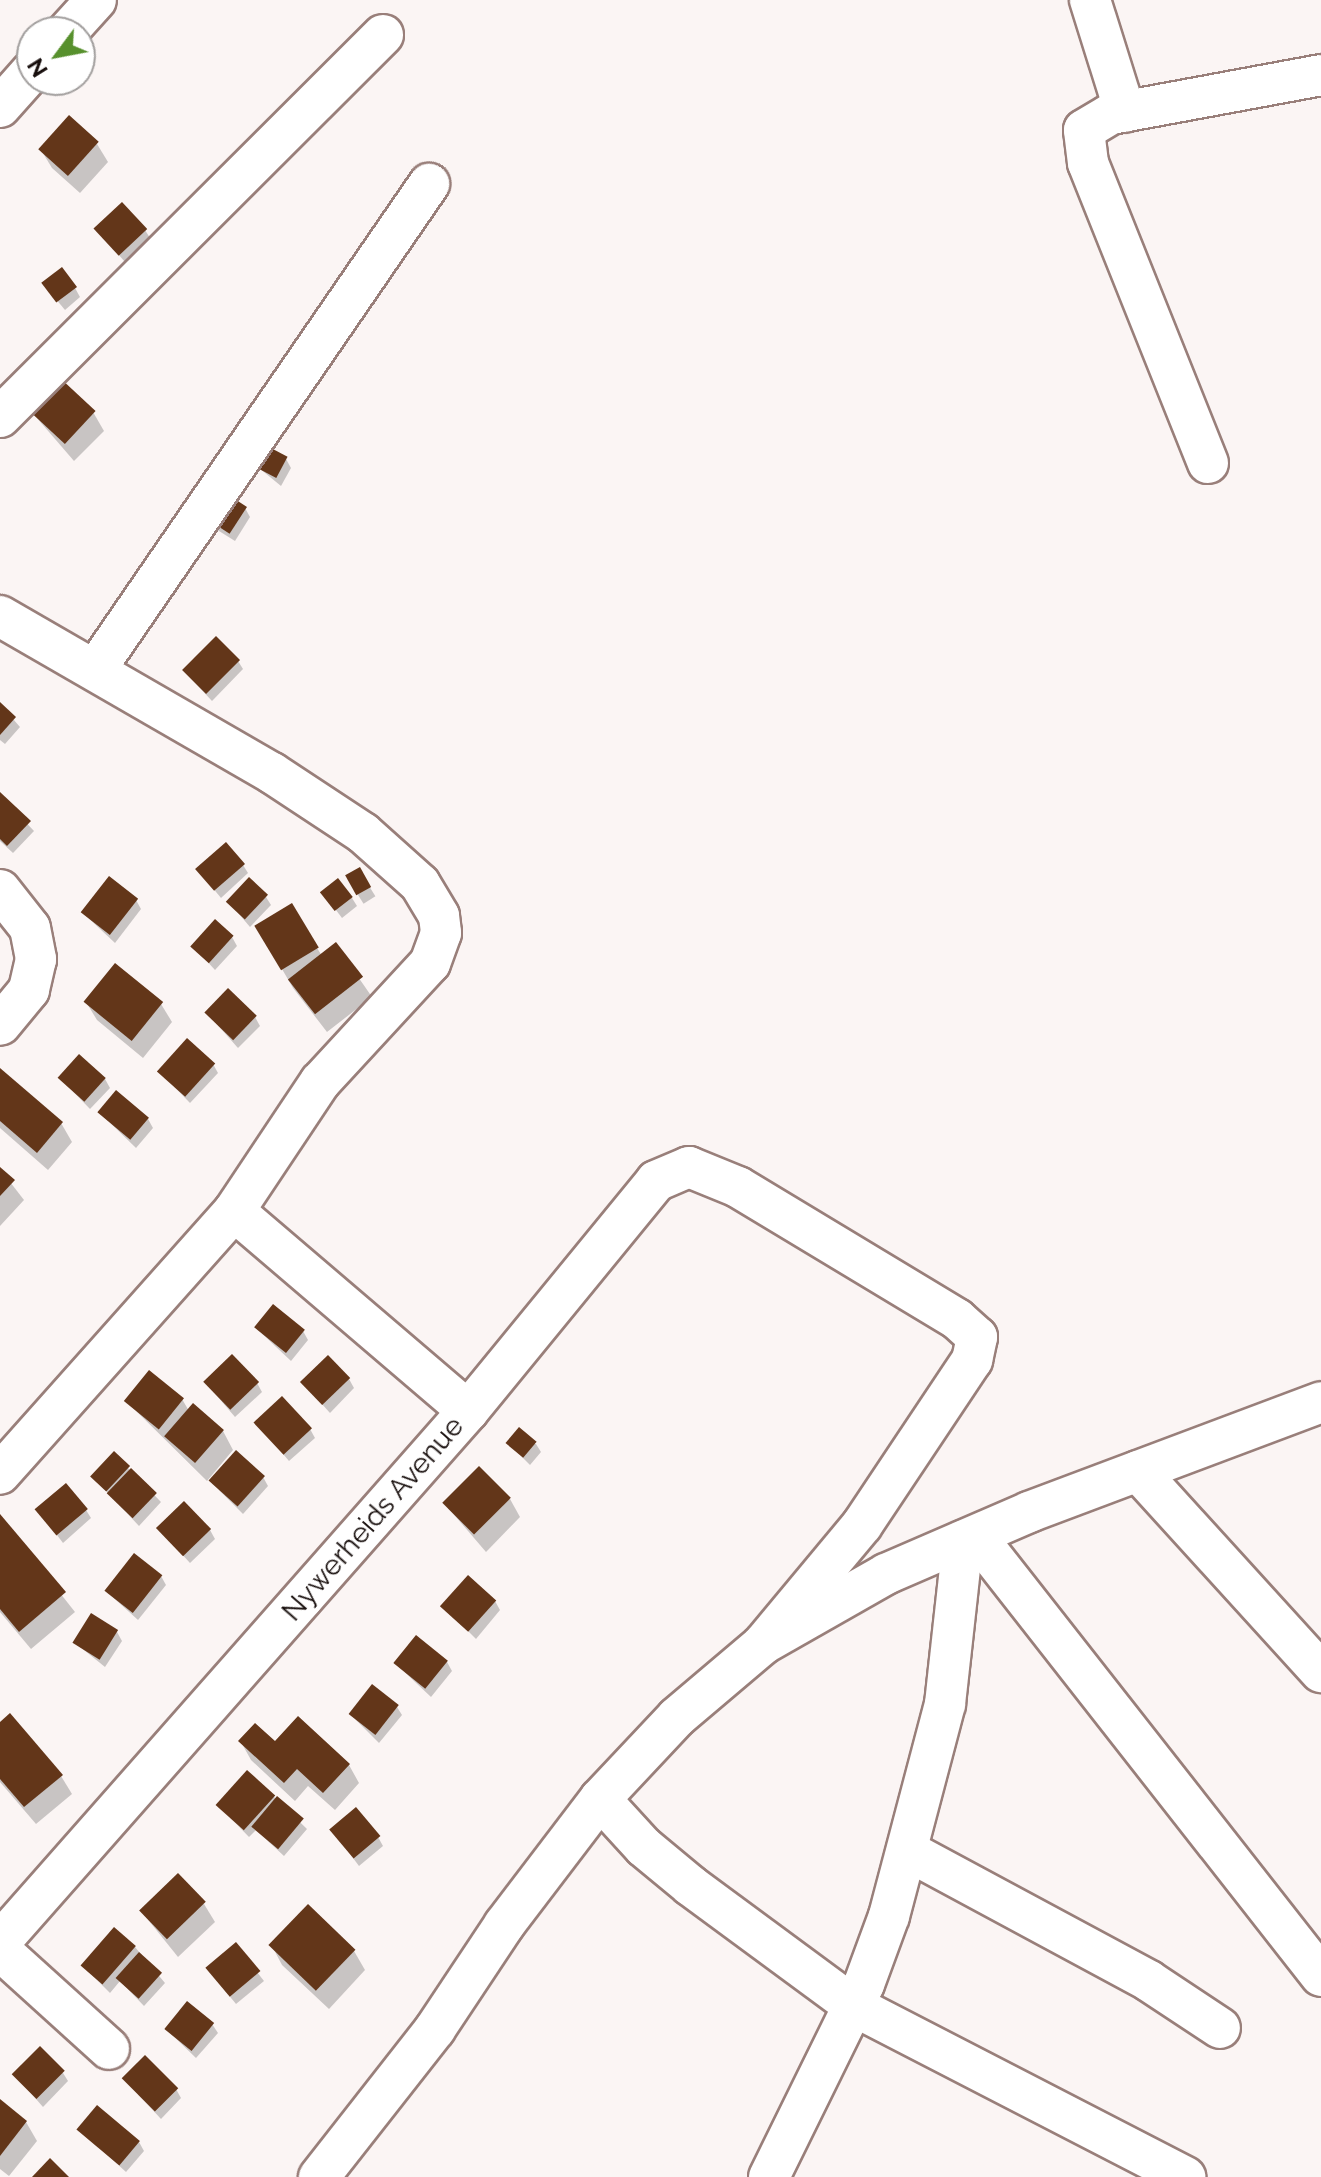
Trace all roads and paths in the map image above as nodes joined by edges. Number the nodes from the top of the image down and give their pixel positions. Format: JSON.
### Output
{"nodes":[{"id":1,"x":96,"y":0,"type":"edge"},
{"id":2,"x":1090,"y":0,"type":"edge"},
{"id":3,"x":82,"y":16,"type":"edge"},
{"id":4,"x":383,"y":35,"type":"dead end"},
{"id":5,"x":1321,"y":75,"type":"edge"},
{"id":6,"x":1125,"y":112,"type":"junction"},
{"id":7,"x":429,"y":184,"type":"dead end"},
{"id":8,"x":0,"y":417,"type":"edge"},
{"id":9,"x":1208,"y":463,"type":"dead end"},
{"id":10,"x":0,"y":616,"type":"edge"},
{"id":11,"x":95,"y":670,"type":"junction"},
{"id":12,"x":0,"y":890,"type":"edge"},
{"id":13,"x":0,"y":1025,"type":"edge"},
{"id":14,"x":234,"y":1211,"type":"junction"},
{"id":15,"x":1321,"y":1402,"type":"edge"},
{"id":16,"x":468,"y":1411,"type":"junction"},
{"id":17,"x":1138,"y":1471,"type":"junction"},
{"id":18,"x":0,"y":1474,"type":"edge"},
{"id":19,"x":969,"y":1538,"type":"junction"},
{"id":20,"x":763,"y":1644,"type":"junction"},
{"id":21,"x":1321,"y":1672,"type":"edge"},
{"id":22,"x":600,"y":1799,"type":"junction"},
{"id":23,"x":908,"y":1851,"type":"junction"},
{"id":24,"x":0,"y":1942,"type":"edge"},
{"id":25,"x":0,"y":1950,"type":"edge"},
{"id":26,"x":1321,"y":1976,"type":"edge"},
{"id":27,"x":854,"y":2006,"type":"junction"},
{"id":28,"x":1220,"y":2028,"type":"dead end"},
{"id":29,"x":109,"y":2049,"type":"dead end"},
{"id":30,"x":319,"y":2177,"type":"edge"},
{"id":31,"x":769,"y":2177,"type":"edge"},
{"id":32,"x":1185,"y":2177,"type":"edge"}],
"edges":[{"from":1,"to":3,"type":"street"},
{"from":2,"to":6,"type":"street"},
{"from":4,"to":8,"type":"street"},
{"from":5,"to":6,"type":"street"},
{"from":6,"to":9,"type":"street"},
{"from":7,"to":11,"type":"street"},
{"from":10,"to":11,"type":"street"},
{"from":11,"to":14,"type":"street"},
{"from":12,"to":13,"type":"street"},
{"from":14,"to":16,"type":"street","name":"Nywerheids Avenue"},
{"from":14,"to":18,"type":"street"},
{"from":15,"to":17,"type":"street"},
{"from":16,"to":20,"type":"street"},
{"from":16,"to":24,"type":"street","name":"Nywerheids Avenue"},
{"from":17,"to":19,"type":"street"},
{"from":17,"to":21,"type":"street"},
{"from":19,"to":20,"type":"street"},
{"from":19,"to":23,"type":"street"},
{"from":19,"to":26,"type":"street"},
{"from":20,"to":22,"type":"street"},
{"from":22,"to":27,"type":"street"},
{"from":22,"to":30,"type":"street"},
{"from":23,"to":27,"type":"street"},
{"from":23,"to":28,"type":"street"},
{"from":25,"to":29,"type":"street"},
{"from":27,"to":31,"type":"street"},
{"from":27,"to":32,"type":"street"}]}
